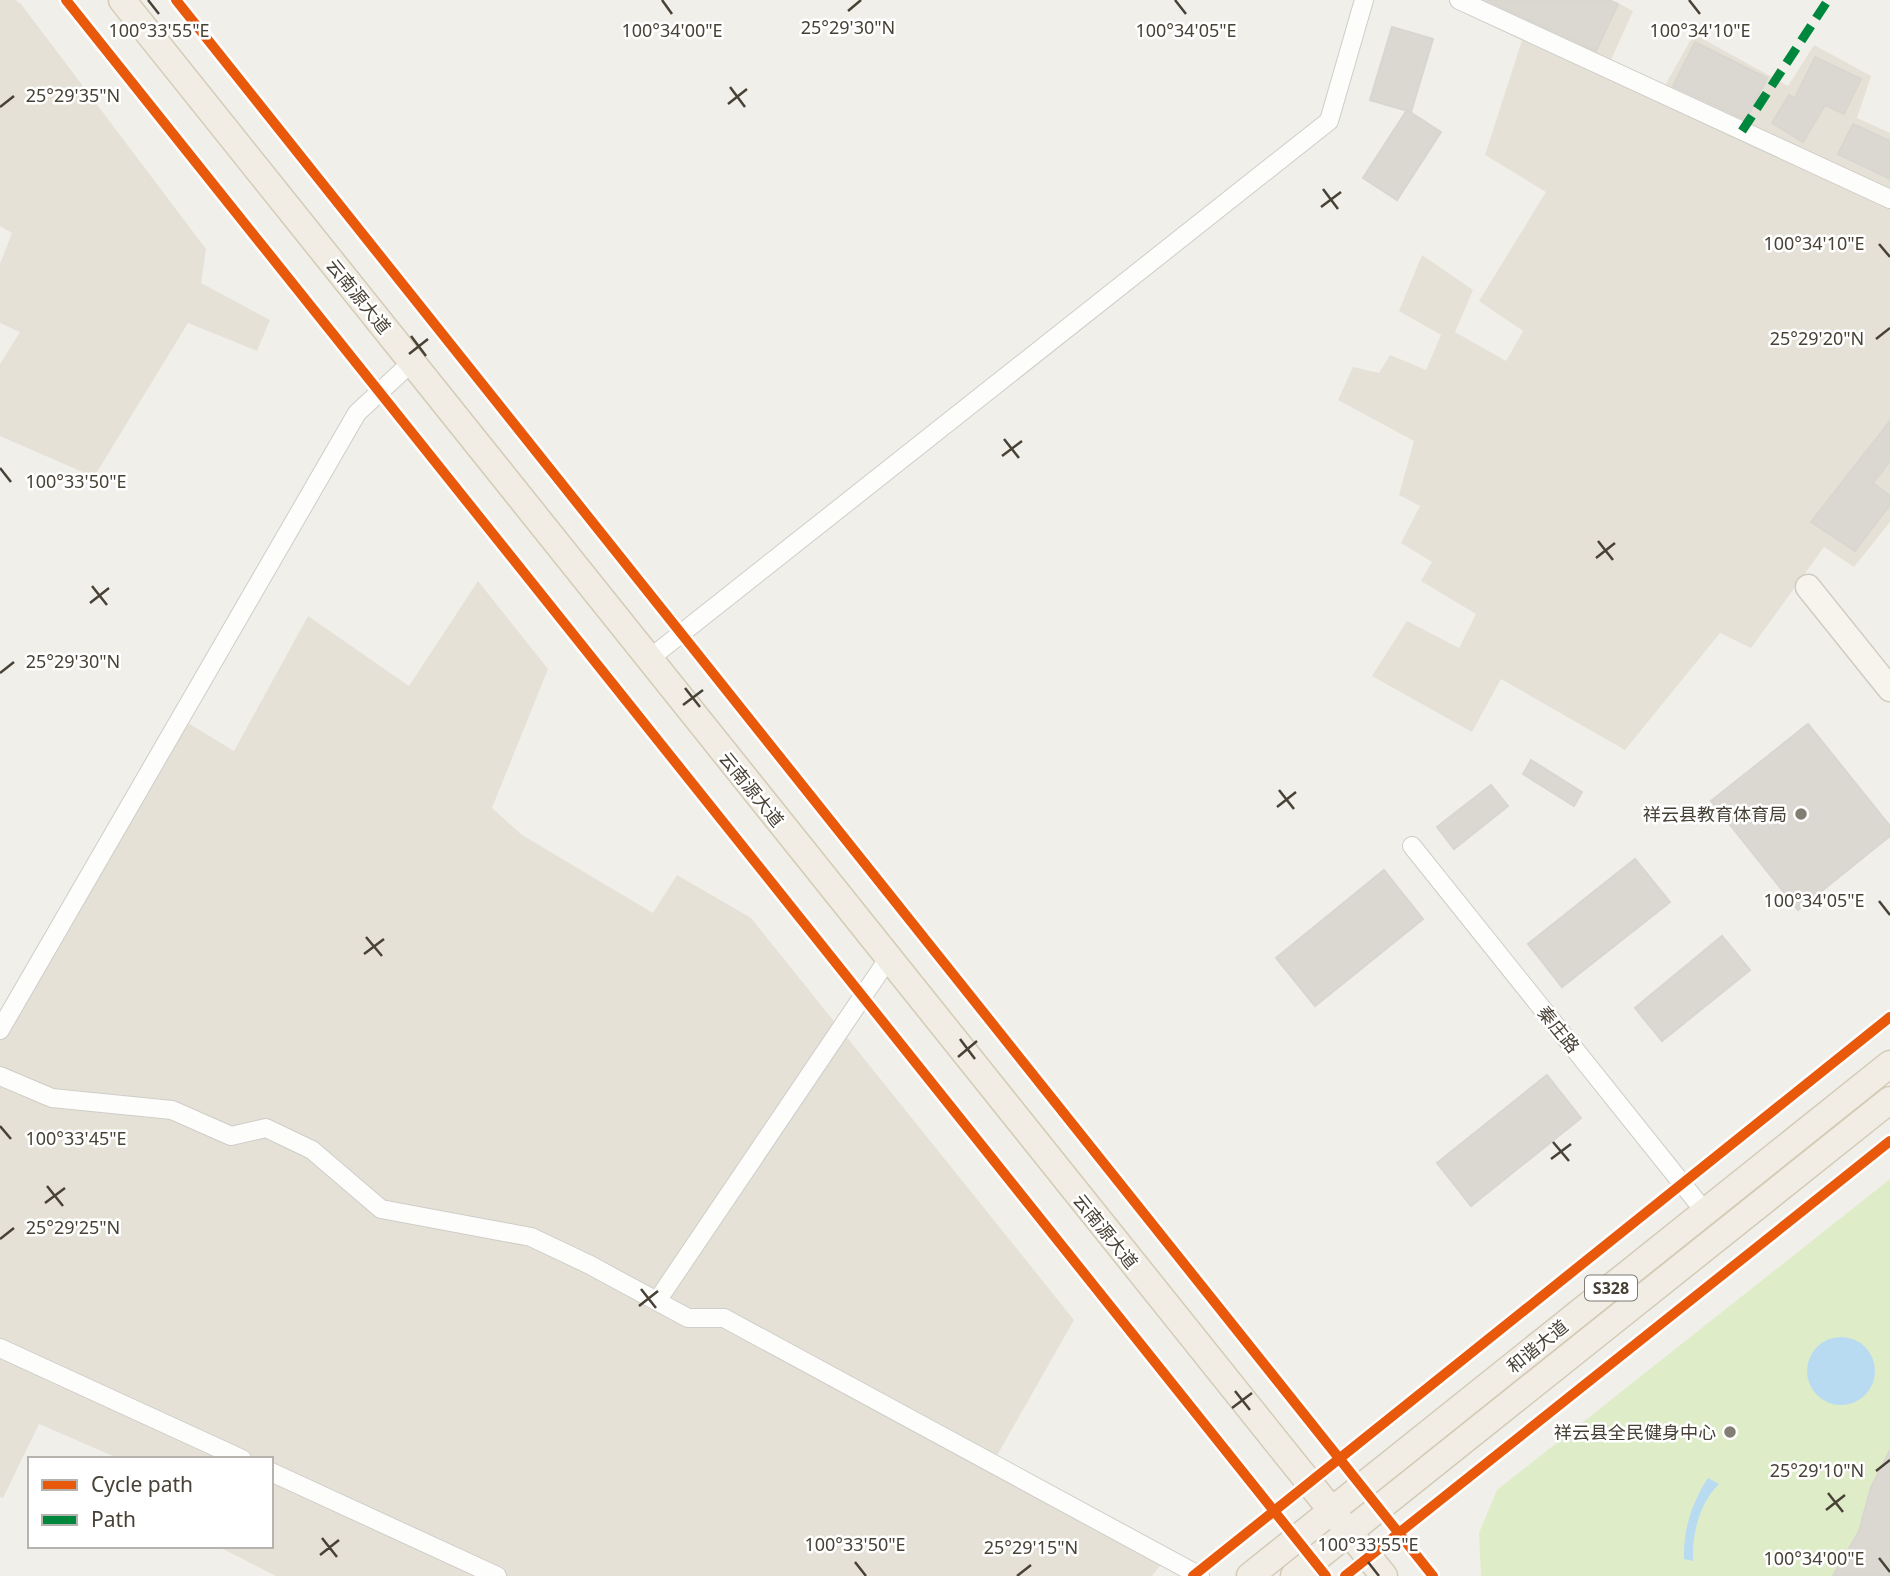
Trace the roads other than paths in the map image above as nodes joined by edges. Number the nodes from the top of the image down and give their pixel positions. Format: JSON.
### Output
{"nodes":[{"id":1,"x":122,"y":0,"type":"edge"},
{"id":2,"x":1364,"y":0,"type":"edge"},
{"id":3,"x":1459,"y":0,"type":"edge"},
{"id":4,"x":1890,"y":199,"type":"edge"},
{"id":5,"x":412,"y":362,"type":"junction"},
{"id":6,"x":1808,"y":587,"type":"dead end"},
{"id":7,"x":649,"y":659,"type":"junction"},
{"id":8,"x":1890,"y":689,"type":"edge"},
{"id":9,"x":1412,"y":846,"type":"dead end"},
{"id":10,"x":888,"y":959,"type":"junction"},
{"id":11,"x":0,"y":1030,"type":"edge"},
{"id":12,"x":1890,"y":1065,"type":"edge"},
{"id":13,"x":0,"y":1076,"type":"edge"},
{"id":14,"x":1890,"y":1100,"type":"edge"},
{"id":15,"x":1705,"y":1212,"type":"junction"},
{"id":16,"x":657,"y":1301,"type":"junction"},
{"id":17,"x":0,"y":1348,"type":"edge"},
{"id":18,"x":238,"y":1457,"type":"edge"},
{"id":19,"x":273,"y":1473,"type":"edge"},
{"id":20,"x":1332,"y":1511,"type":"junction"},
{"id":21,"x":1349,"y":1532,"type":"junction"},
{"id":22,"x":497,"y":1576,"type":"edge"},
{"id":23,"x":1200,"y":1576,"type":"edge"},
{"id":24,"x":1250,"y":1576,"type":"edge"},
{"id":25,"x":1294,"y":1576,"type":"edge"},
{"id":26,"x":1384,"y":1576,"type":"edge"}],
"edges":[{"from":1,"to":5,"type":"main road","name":"云南源大道"},
{"from":2,"to":7,"type":"street"},
{"from":3,"to":4,"type":"street"},
{"from":5,"to":7,"type":"main road","name":"云南源大道"},
{"from":5,"to":11,"type":"street"},
{"from":6,"to":8,"type":"street"},
{"from":7,"to":10,"type":"main road","name":"云南源大道"},
{"from":9,"to":15,"type":"street","name":"秦庄路"},
{"from":10,"to":16,"type":"street"},
{"from":10,"to":20,"type":"main road","name":"云南源大道"},
{"from":12,"to":15,"type":"main road","name":"和谐大道","number":"S328"},
{"from":13,"to":16,"type":"street"},
{"from":14,"to":21,"type":"main road","name":"和谐大道","number":"S328"},
{"from":15,"to":20,"type":"main road","name":"和谐大道","number":"S328"},
{"from":16,"to":23,"type":"street"},
{"from":17,"to":18,"type":"street"},
{"from":19,"to":22,"type":"street"},
{"from":20,"to":21,"type":"main road","name":"云南源大道"},
{"from":20,"to":24,"type":"main road","name":"和谐大道"},
{"from":21,"to":25,"type":"main road","name":"和谐大道"},
{"from":21,"to":26,"type":"main road","name":"云南源大道"}]}
